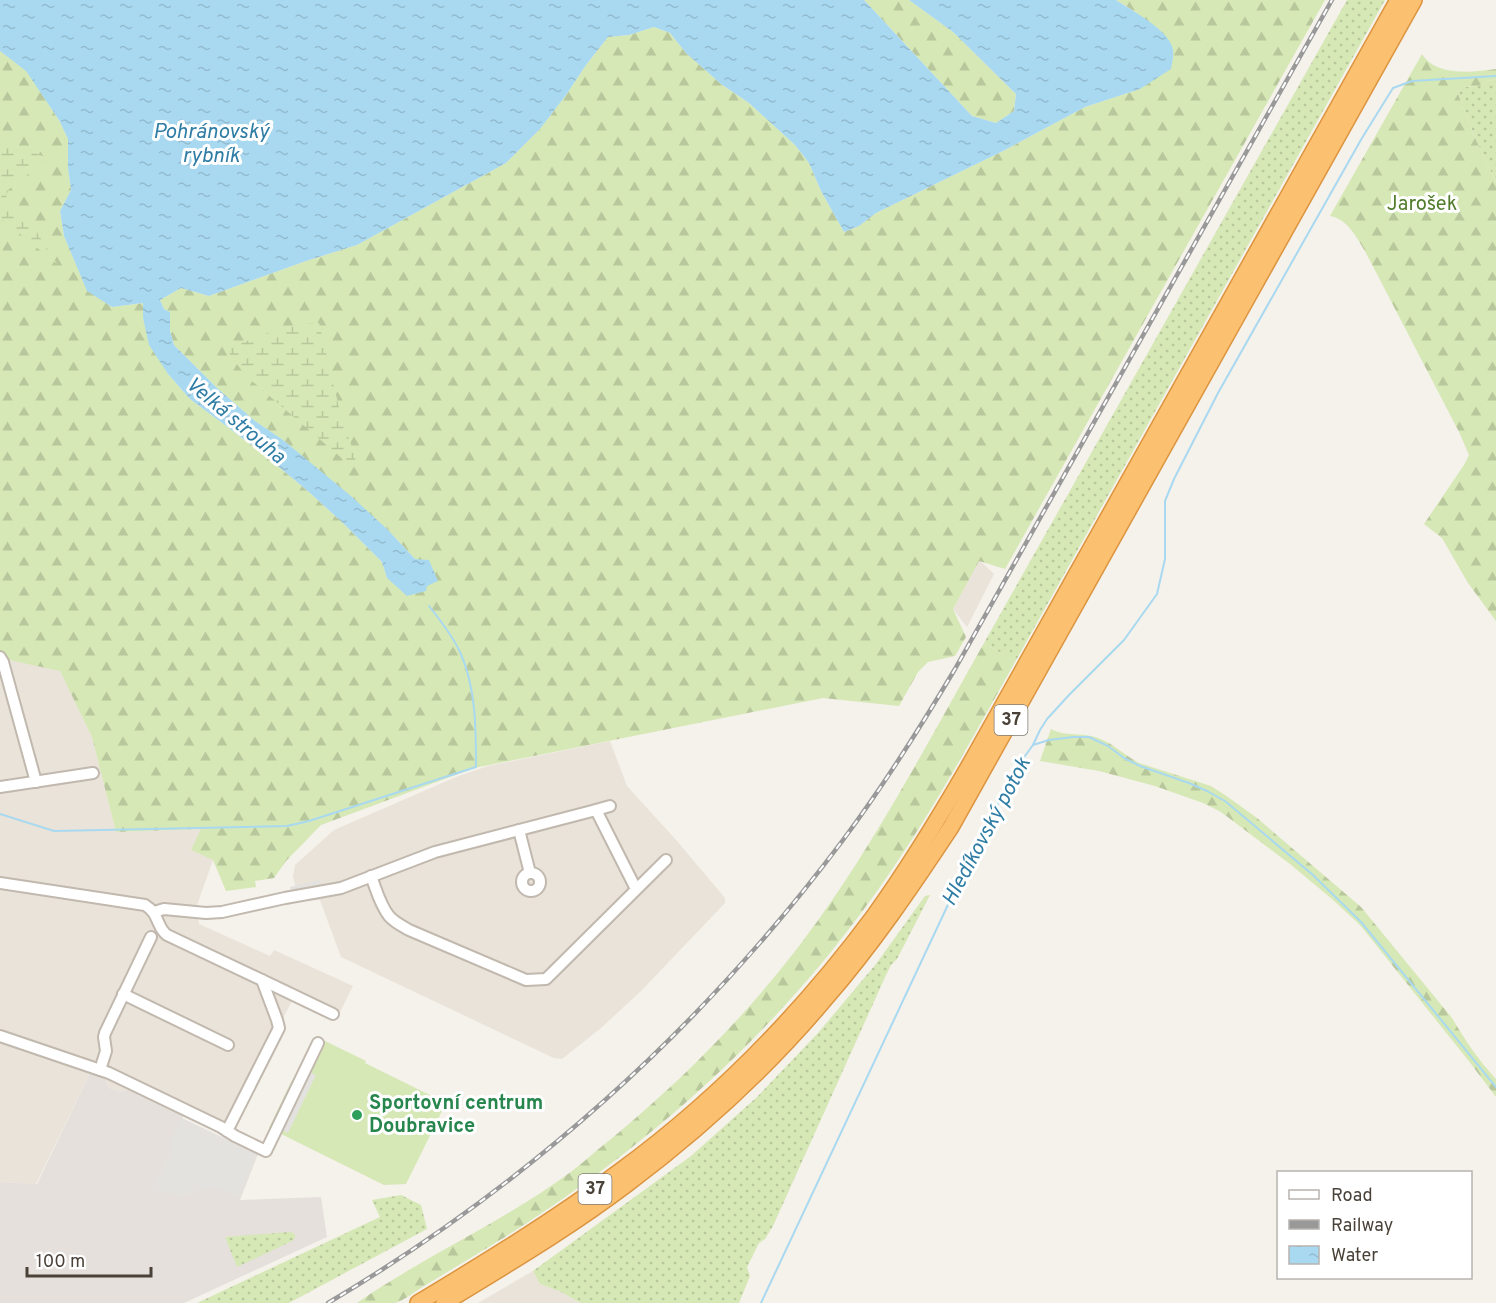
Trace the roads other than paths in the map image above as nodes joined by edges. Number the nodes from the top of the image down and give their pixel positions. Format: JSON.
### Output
{"nodes":[{"id":1,"x":1398,"y":0,"type":"edge"},
{"id":2,"x":1414,"y":0,"type":"edge"},
{"id":3,"x":0,"y":657,"type":"edge"},
{"id":4,"x":93,"y":772,"type":"dead end"},
{"id":5,"x":36,"y":782,"type":"junction"},
{"id":6,"x":0,"y":786,"type":"edge"},
{"id":7,"x":610,"y":806,"type":"dead end"},
{"id":8,"x":596,"y":810,"type":"junction"},
{"id":9,"x":519,"y":830,"type":"junction"},
{"id":10,"x":666,"y":860,"type":"dead end"},
{"id":11,"x":530,"y":873,"type":"dead end"},
{"id":12,"x":371,"y":876,"type":"junction"},
{"id":13,"x":0,"y":884,"type":"edge"},
{"id":14,"x":636,"y":889,"type":"junction"},
{"id":15,"x":154,"y":912,"type":"junction"},
{"id":16,"x":151,"y":937,"type":"dead end"},
{"id":17,"x":262,"y":980,"type":"junction"},
{"id":18,"x":123,"y":994,"type":"junction"},
{"id":19,"x":333,"y":1014,"type":"dead end"},
{"id":20,"x":0,"y":1036,"type":"edge"},
{"id":21,"x":318,"y":1043,"type":"dead end"},
{"id":22,"x":228,"y":1045,"type":"dead end"},
{"id":23,"x":100,"y":1070,"type":"junction"},
{"id":24,"x":227,"y":1131,"type":"junction"},
{"id":25,"x":418,"y":1303,"type":"edge"},
{"id":26,"x":444,"y":1303,"type":"edge"}],
"edges":[{"from":1,"to":25,"type":"highway","number":"37"},
{"from":2,"to":26,"type":"highway","number":"37"},
{"from":3,"to":5,"type":"street"},
{"from":4,"to":5,"type":"street"},
{"from":5,"to":6,"type":"street"},
{"from":7,"to":8,"type":"street"},
{"from":8,"to":9,"type":"street"},
{"from":8,"to":14,"type":"street"},
{"from":9,"to":11,"type":"street"},
{"from":9,"to":12,"type":"street"},
{"from":10,"to":14,"type":"street"},
{"from":12,"to":14,"type":"street"},
{"from":12,"to":15,"type":"street"},
{"from":13,"to":15,"type":"street"},
{"from":15,"to":17,"type":"street"},
{"from":16,"to":18,"type":"street"},
{"from":17,"to":19,"type":"street"},
{"from":17,"to":24,"type":"street"},
{"from":18,"to":22,"type":"street"},
{"from":18,"to":23,"type":"street"},
{"from":20,"to":23,"type":"street"},
{"from":21,"to":24,"type":"street"},
{"from":23,"to":24,"type":"street"}]}
